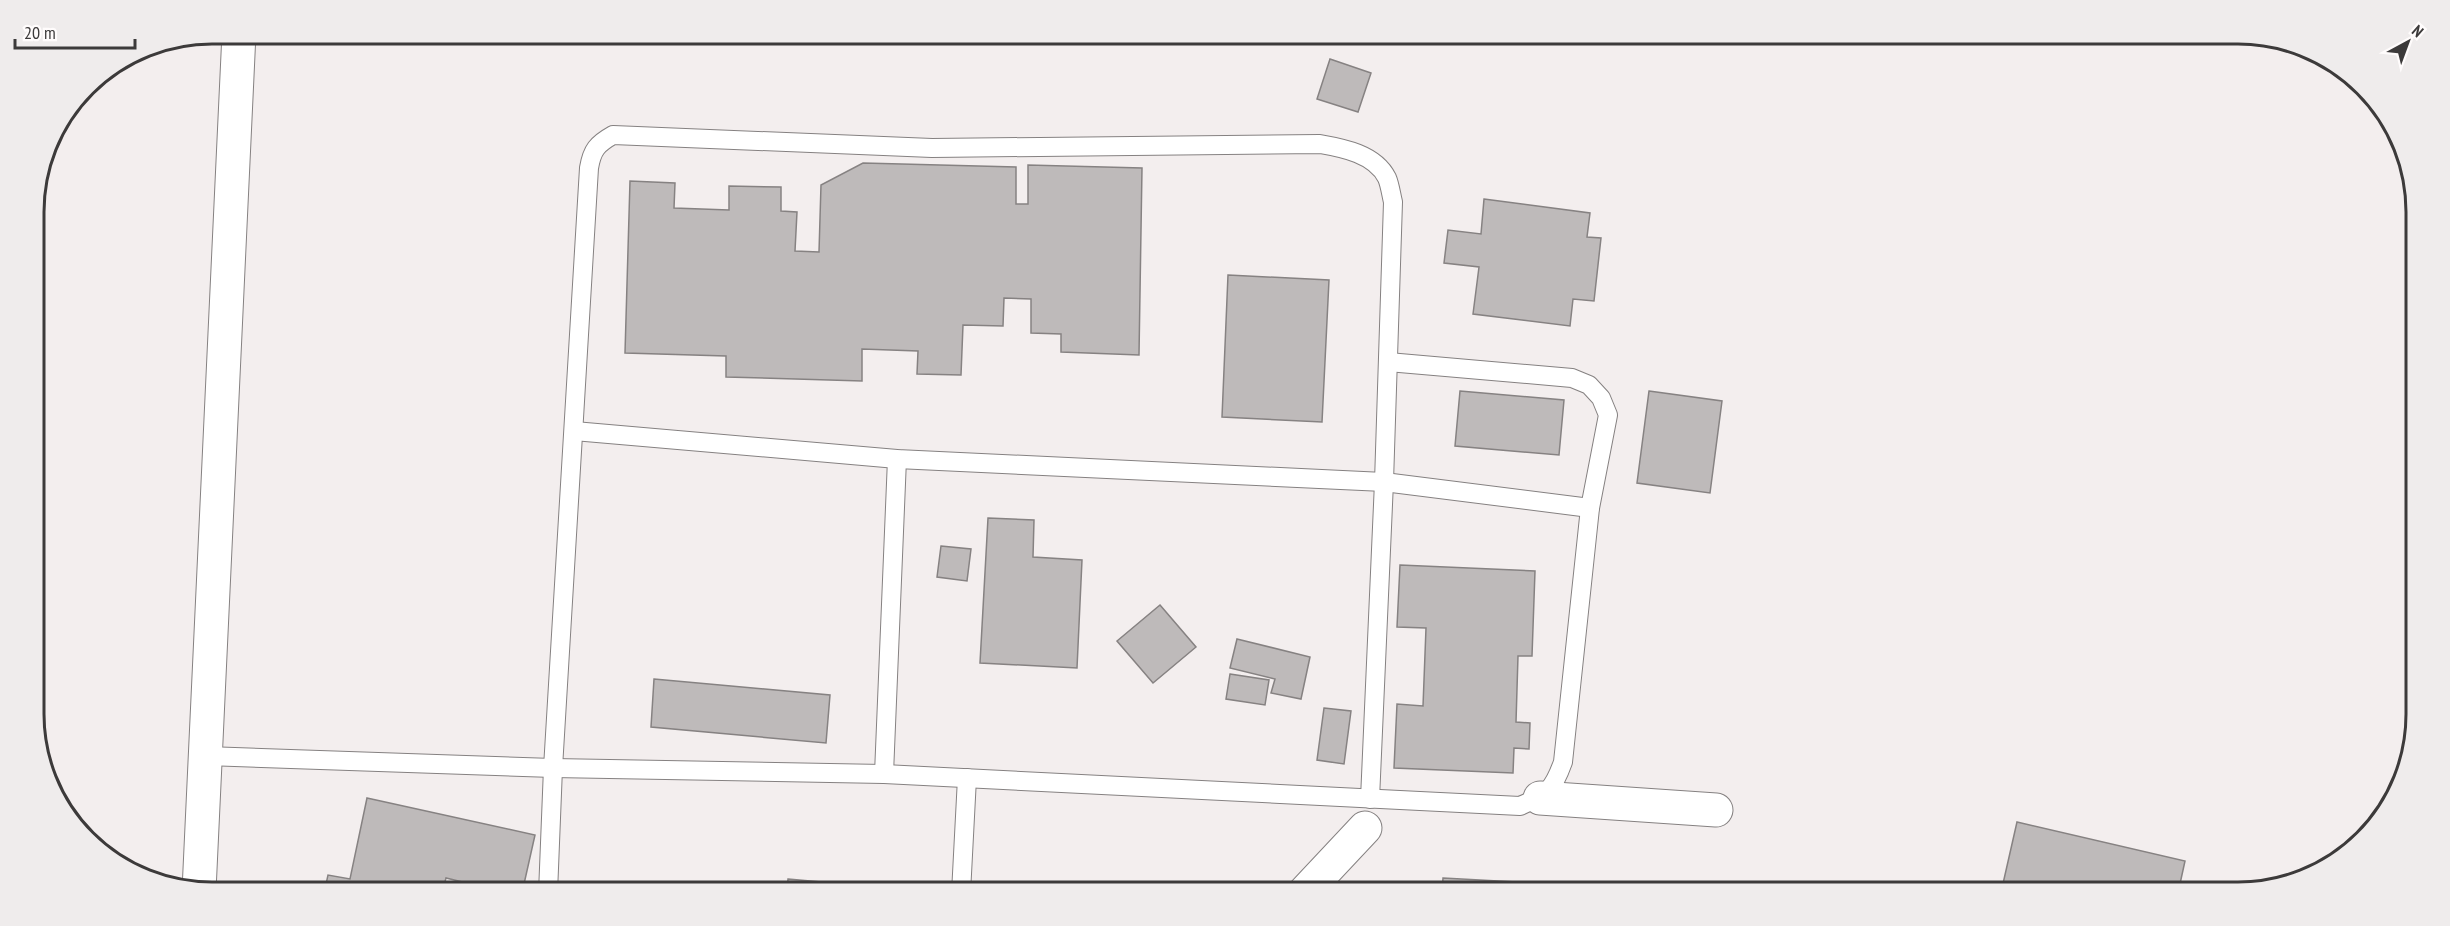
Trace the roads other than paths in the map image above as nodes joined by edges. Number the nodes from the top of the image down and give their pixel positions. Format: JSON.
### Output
{"nodes":[{"id":1,"x":238,"y":44,"type":"edge"},
{"id":2,"x":1388,"y":362,"type":"junction"},
{"id":3,"x":574,"y":431,"type":"junction"},
{"id":4,"x":897,"y":459,"type":"junction"},
{"id":5,"x":1384,"y":482,"type":"junction"},
{"id":6,"x":1590,"y":508,"type":"junction"},
{"id":7,"x":206,"y":756,"type":"junction"},
{"id":8,"x":553,"y":768,"type":"junction"},
{"id":9,"x":885,"y":774,"type":"junction"},
{"id":10,"x":967,"y":778,"type":"junction"},
{"id":11,"x":1540,"y":798,"type":"junction"},
{"id":12,"x":1716,"y":810,"type":"dead end"},
{"id":13,"x":1367,"y":814,"type":"junction"},
{"id":14,"x":200,"y":882,"type":"edge"},
{"id":15,"x":548,"y":882,"type":"edge"},
{"id":16,"x":962,"y":882,"type":"edge"},
{"id":17,"x":1313,"y":882,"type":"edge"}],
"edges":[{"from":1,"to":7,"type":"street"},
{"from":2,"to":3,"type":"lane"},
{"from":2,"to":5,"type":"lane"},
{"from":2,"to":6,"type":"lane"},
{"from":3,"to":4,"type":"lane"},
{"from":3,"to":8,"type":"lane"},
{"from":4,"to":5,"type":"lane"},
{"from":4,"to":9,"type":"lane"},
{"from":5,"to":6,"type":"lane"},
{"from":5,"to":13,"type":"lane"},
{"from":6,"to":11,"type":"lane"},
{"from":7,"to":8,"type":"lane"},
{"from":7,"to":14,"type":"street"},
{"from":8,"to":9,"type":"lane"},
{"from":8,"to":15,"type":"lane"},
{"from":9,"to":10,"type":"lane"},
{"from":10,"to":13,"type":"lane"},
{"from":10,"to":16,"type":"lane"},
{"from":11,"to":12,"type":"street"},
{"from":11,"to":13,"type":"lane"},
{"from":13,"to":17,"type":"street"}]}
